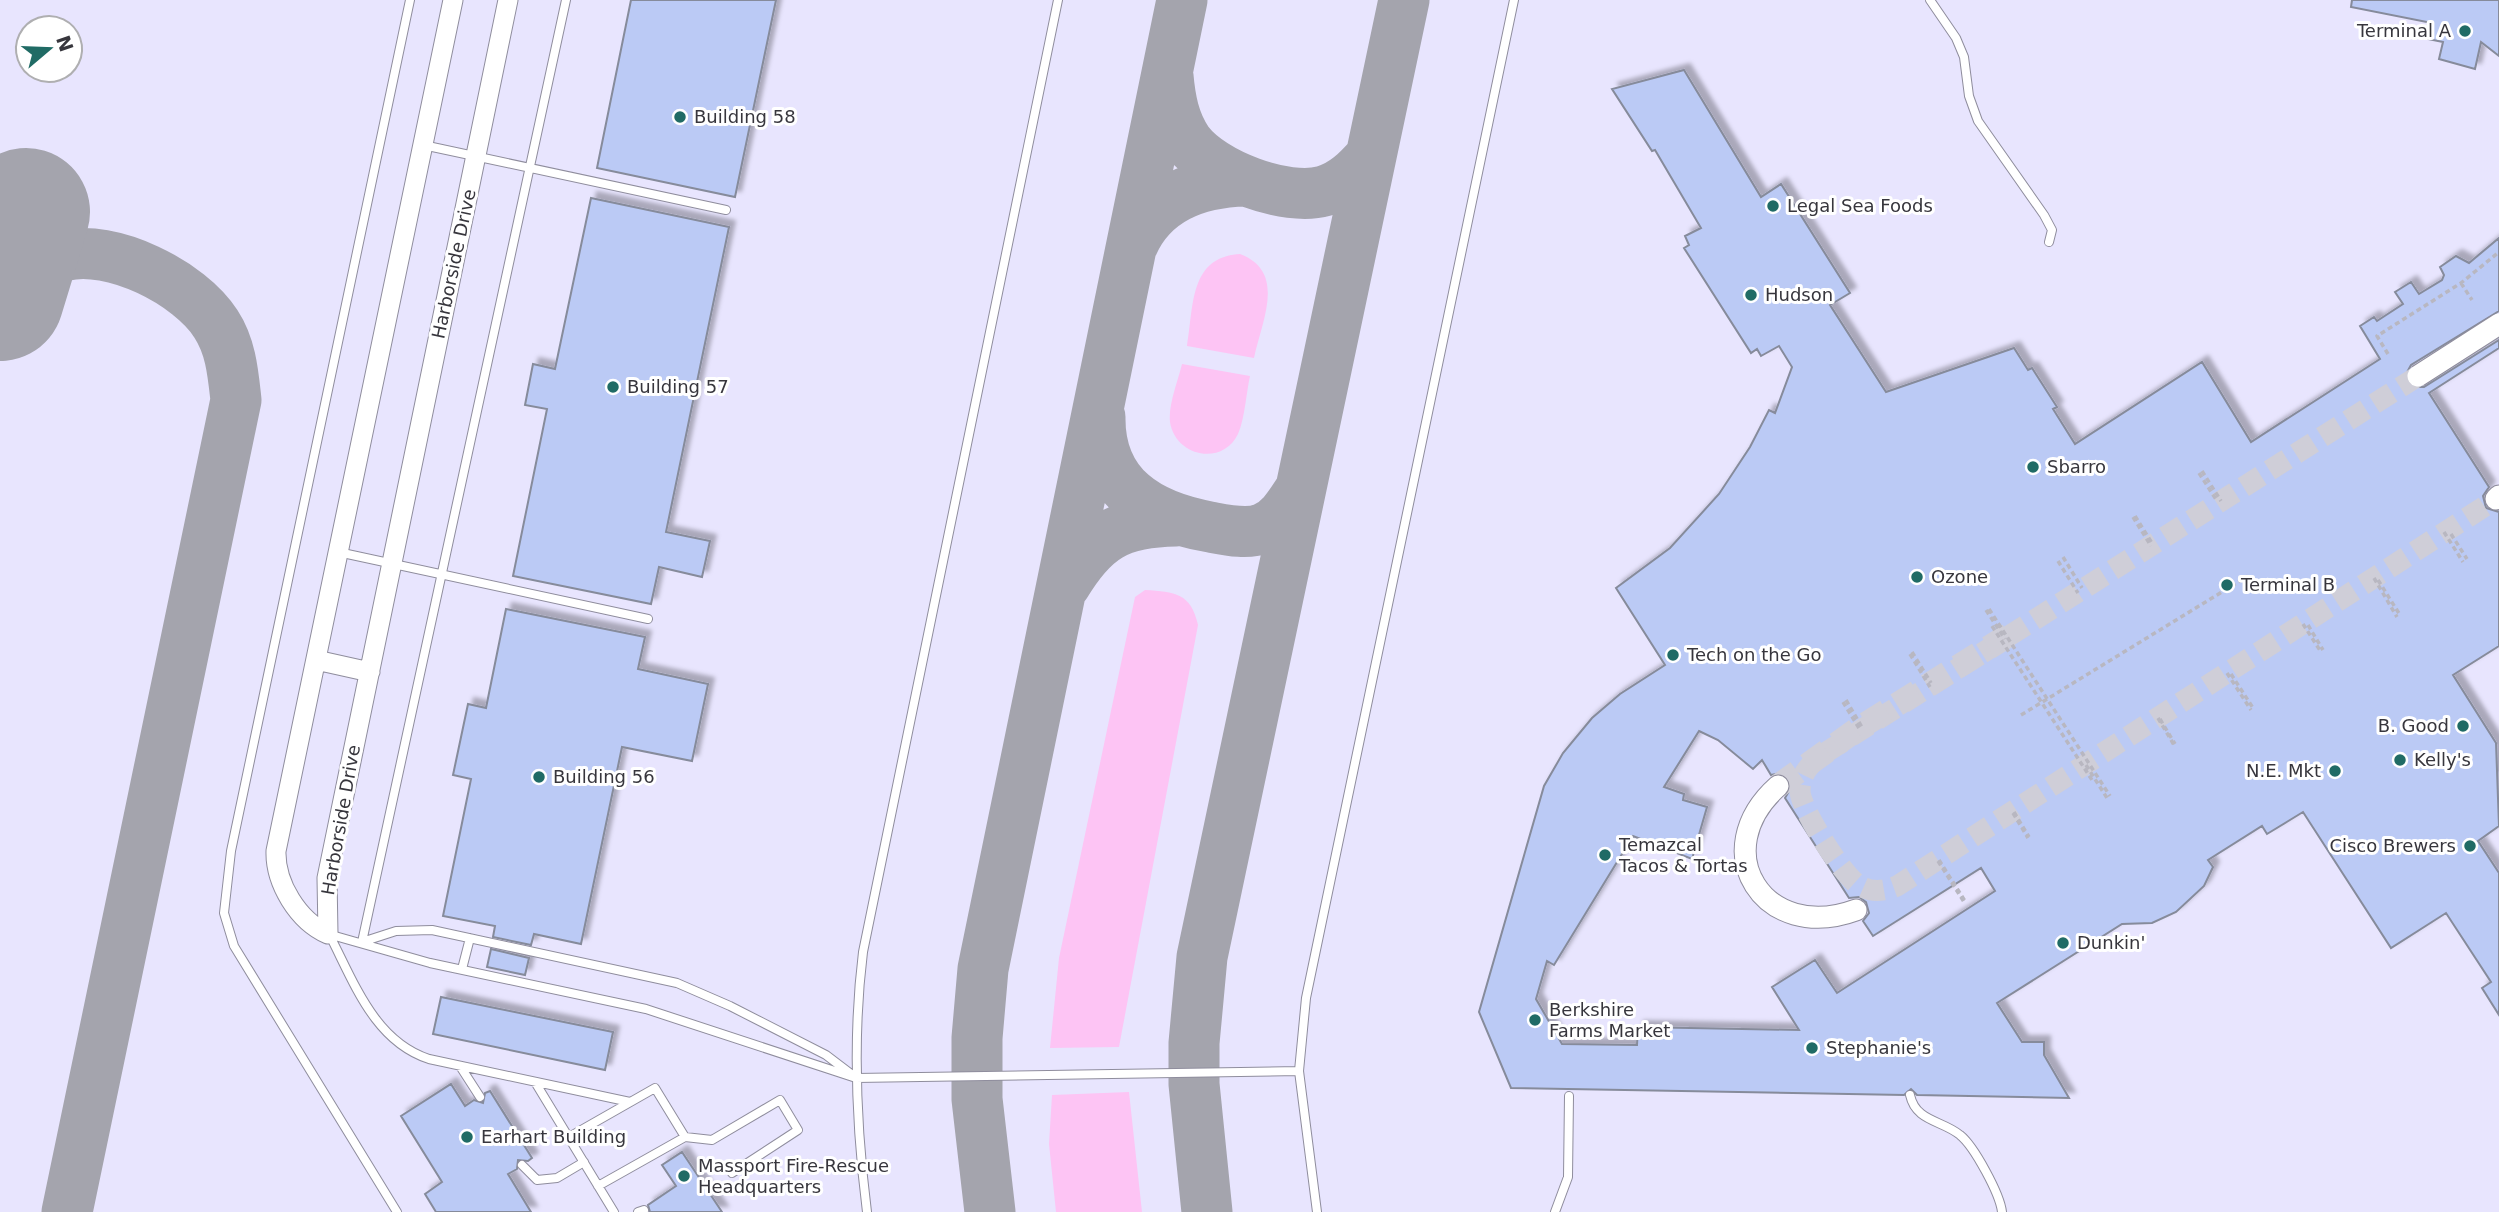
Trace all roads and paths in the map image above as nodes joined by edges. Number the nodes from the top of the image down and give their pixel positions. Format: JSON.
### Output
{"nodes":[{"id":1,"x":410,"y":0,"type":"edge"},
{"id":2,"x":453,"y":0,"type":"edge"},
{"id":3,"x":508,"y":0,"type":"edge"},
{"id":4,"x":566,"y":0,"type":"edge"},
{"id":5,"x":1058,"y":0,"type":"edge"},
{"id":6,"x":1514,"y":0,"type":"edge"},
{"id":7,"x":1930,"y":0,"type":"edge"},
{"id":8,"x":423,"y":145,"type":"junction"},
{"id":9,"x":476,"y":156,"type":"junction"},
{"id":10,"x":529,"y":168,"type":"junction"},
{"id":11,"x":726,"y":210,"type":"dead end"},
{"id":12,"x":2049,"y":242,"type":"dead end"},
{"id":13,"x":2499,"y":252,"type":"edge"},
{"id":14,"x":2462,"y":283,"type":"junction"},
{"id":15,"x":2472,"y":300,"type":"dead end"},
{"id":16,"x":2499,"y":324,"type":"edge"},
{"id":17,"x":2388,"y":354,"type":"dead end"},
{"id":18,"x":2418,"y":376,"type":"tunnel mouth"},
{"id":19,"x":2201,"y":472,"type":"dead end"},
{"id":20,"x":2219,"y":501,"type":"dead end"},
{"id":21,"x":2134,"y":516,"type":"dead end"},
{"id":22,"x":2444,"y":532,"type":"dead end"},
{"id":23,"x":2451,"y":534,"type":"dead end"},
{"id":24,"x":2151,"y":544,"type":"dead end"},
{"id":25,"x":338,"y":552,"type":"junction"},
{"id":26,"x":2063,"y":557,"type":"dead end"},
{"id":27,"x":2058,"y":561,"type":"dead end"},
{"id":28,"x":392,"y":564,"type":"junction"},
{"id":29,"x":441,"y":575,"type":"junction"},
{"id":30,"x":2248,"y":576,"type":"dead end"},
{"id":31,"x":2376,"y":579,"type":"dead end"},
{"id":32,"x":2082,"y":587,"type":"dead end"},
{"id":33,"x":2078,"y":593,"type":"dead end"},
{"id":34,"x":2399,"y":616,"type":"dead end"},
{"id":35,"x":648,"y":619,"type":"dead end"},
{"id":36,"x":2305,"y":624,"type":"dead end"},
{"id":37,"x":1992,"y":626,"type":"dead end"},
{"id":38,"x":2005,"y":639,"type":"dead end"},
{"id":39,"x":2322,"y":651,"type":"dead end"},
{"id":40,"x":1911,"y":653,"type":"dead end"},
{"id":41,"x":316,"y":660,"type":"junction"},
{"id":42,"x":370,"y":672,"type":"junction"},
{"id":43,"x":2229,"y":673,"type":"dead end"},
{"id":44,"x":1931,"y":685,"type":"dead end"},
{"id":45,"x":2047,"y":699,"type":"junction"},
{"id":46,"x":1844,"y":701,"type":"dead end"},
{"id":47,"x":2252,"y":709,"type":"dead end"},
{"id":48,"x":2021,"y":715,"type":"dead end"},
{"id":49,"x":2159,"y":719,"type":"dead end"},
{"id":50,"x":1861,"y":729,"type":"dead end"},
{"id":51,"x":2175,"y":744,"type":"dead end"},
{"id":52,"x":2086,"y":765,"type":"dead end"},
{"id":53,"x":2092,"y":780,"type":"dead end"},
{"id":54,"x":1778,"y":786,"type":"tunnel mouth"},
{"id":55,"x":2013,"y":812,"type":"dead end"},
{"id":56,"x":2029,"y":838,"type":"dead end"},
{"id":57,"x":1938,"y":861,"type":"dead end"},
{"id":58,"x":1964,"y":901,"type":"dead end"},
{"id":59,"x":1856,"y":910,"type":"dead end"},
{"id":60,"x":328,"y":934,"type":"junction"},
{"id":61,"x":470,"y":938,"type":"junction"},
{"id":62,"x":362,"y":942,"type":"junction"},
{"id":63,"x":462,"y":969,"type":"junction"},
{"id":64,"x":460,"y":1066,"type":"junction"},
{"id":65,"x":1298,"y":1071,"type":"junction"},
{"id":66,"x":856,"y":1077,"type":"junction"},
{"id":67,"x":535,"y":1082,"type":"junction"},
{"id":68,"x":1910,"y":1095,"type":"dead end"},
{"id":69,"x":1569,"y":1096,"type":"dead end"},
{"id":70,"x":480,"y":1097,"type":"dead end"},
{"id":71,"x":630,"y":1102,"type":"junction"},
{"id":72,"x":569,"y":1137,"type":"junction"},
{"id":73,"x":685,"y":1137,"type":"junction"},
{"id":74,"x":584,"y":1162,"type":"junction"},
{"id":75,"x":522,"y":1165,"type":"dead end"},
{"id":76,"x":732,"y":1173,"type":"dead end"},
{"id":77,"x":598,"y":1186,"type":"junction"},
{"id":78,"x":397,"y":1212,"type":"edge"},
{"id":79,"x":614,"y":1212,"type":"edge"},
{"id":80,"x":867,"y":1212,"type":"edge"},
{"id":81,"x":1317,"y":1212,"type":"edge"},
{"id":82,"x":1555,"y":1212,"type":"edge"},
{"id":83,"x":2002,"y":1212,"type":"edge"}],
"edges":[{"from":1,"to":78,"type":"lane"},
{"from":2,"to":8,"type":"street","name":"Harborside Drive"},
{"from":3,"to":9,"type":"street","name":"Harborside Drive"},
{"from":4,"to":10,"type":"lane"},
{"from":5,"to":66,"type":"lane"},
{"from":6,"to":65,"type":"lane"},
{"from":7,"to":12,"type":"lane"},
{"from":8,"to":9,"type":"lane"},
{"from":8,"to":25,"type":"street","name":"Harborside Drive"},
{"from":9,"to":10,"type":"lane"},
{"from":9,"to":28,"type":"street","name":"Harborside Drive"},
{"from":10,"to":11,"type":"lane"},
{"from":10,"to":29,"type":"lane"},
{"from":13,"to":14,"type":"path"},
{"from":14,"to":15,"type":"path"},
{"from":14,"to":17,"type":"path"},
{"from":16,"to":18,"type":"main road","bridge":true},
{"from":19,"to":20,"type":"path","bridge":true},
{"from":21,"to":24,"type":"path","bridge":true},
{"from":22,"to":23,"type":"path","bridge":true},
{"from":25,"to":28,"type":"lane"},
{"from":25,"to":41,"type":"street","name":"Harborside Drive"},
{"from":26,"to":32,"type":"path"},
{"from":27,"to":33,"type":"path","bridge":true},
{"from":28,"to":29,"type":"lane"},
{"from":28,"to":42,"type":"street","name":"Harborside Drive"},
{"from":29,"to":35,"type":"lane"},
{"from":29,"to":62,"type":"lane"},
{"from":30,"to":45,"type":"path"},
{"from":31,"to":34,"type":"path","bridge":true},
{"from":36,"to":39,"type":"path","bridge":true},
{"from":37,"to":53,"type":"path"},
{"from":38,"to":45,"type":"path","bridge":true},
{"from":40,"to":44,"type":"path","bridge":true},
{"from":41,"to":42,"type":"street"},
{"from":41,"to":60,"type":"street","name":"Harborside Drive"},
{"from":42,"to":60,"type":"street","name":"Harborside Drive"},
{"from":43,"to":47,"type":"path","bridge":true},
{"from":45,"to":48,"type":"path"},
{"from":45,"to":52,"type":"path","bridge":true},
{"from":46,"to":50,"type":"path","bridge":true},
{"from":49,"to":51,"type":"path","bridge":true},
{"from":54,"to":59,"type":"main road"},
{"from":55,"to":56,"type":"path","bridge":true},
{"from":57,"to":58,"type":"path","bridge":true},
{"from":60,"to":62,"type":"lane"},
{"from":60,"to":64,"type":"lane"},
{"from":61,"to":62,"type":"lane"},
{"from":61,"to":63,"type":"lane"},
{"from":61,"to":66,"type":"lane"},
{"from":62,"to":63,"type":"lane"},
{"from":63,"to":66,"type":"lane"},
{"from":64,"to":67,"type":"lane"},
{"from":64,"to":70,"type":"lane"},
{"from":65,"to":66,"type":"lane"},
{"from":65,"to":81,"type":"lane"},
{"from":66,"to":80,"type":"lane"},
{"from":67,"to":71,"type":"lane"},
{"from":67,"to":72,"type":"lane"},
{"from":68,"to":83,"type":"lane"},
{"from":69,"to":82,"type":"lane"},
{"from":71,"to":72,"type":"lane"},
{"from":71,"to":73,"type":"lane"},
{"from":72,"to":74,"type":"lane"},
{"from":73,"to":76,"type":"lane"},
{"from":73,"to":77,"type":"lane"},
{"from":74,"to":75,"type":"lane"},
{"from":74,"to":77,"type":"lane"},
{"from":77,"to":79,"type":"lane"}]}
